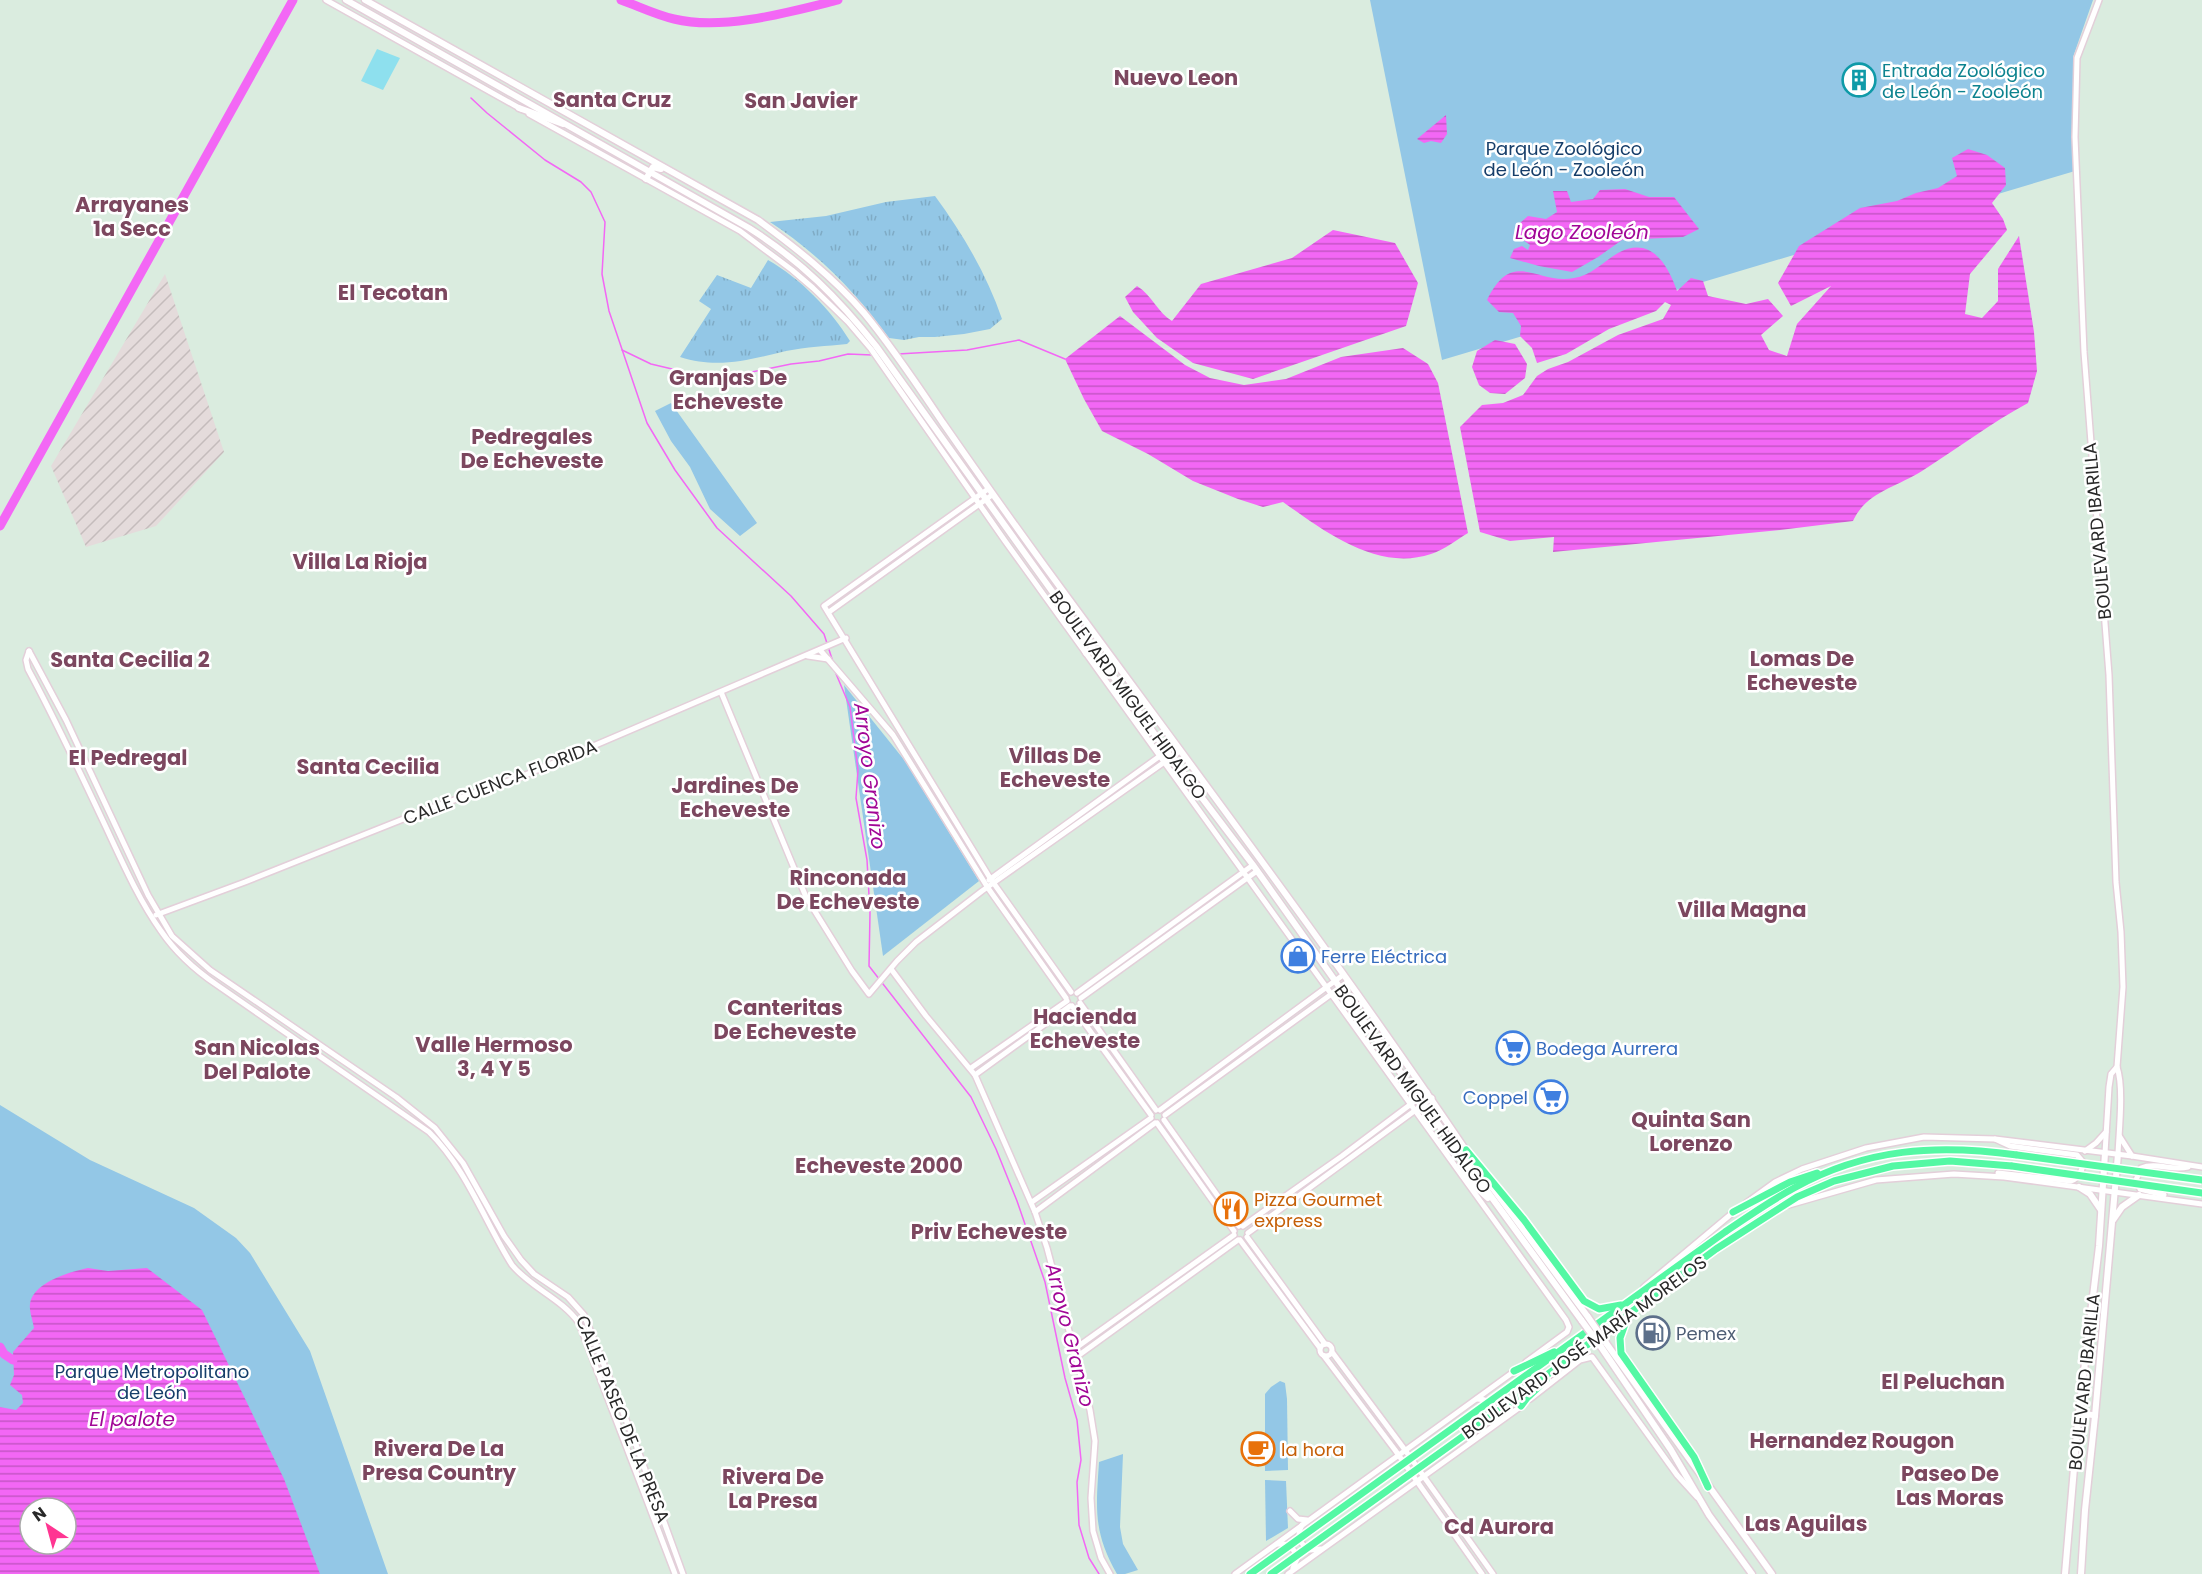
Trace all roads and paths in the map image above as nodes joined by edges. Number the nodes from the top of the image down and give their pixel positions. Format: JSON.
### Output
{"nodes":[{"id":1,"x":326,"y":0,"type":"edge"},
{"id":2,"x":346,"y":0,"type":"edge"},
{"id":3,"x":365,"y":0,"type":"edge"},
{"id":4,"x":2099,"y":0,"type":"edge"},
{"id":5,"x":519,"y":108,"type":"junction"},
{"id":6,"x":569,"y":125,"type":"junction"},
{"id":7,"x":650,"y":171,"type":"junction"},
{"id":8,"x":681,"y":177,"type":"junction"},
{"id":9,"x":646,"y":179,"type":"junction"},
{"id":10,"x":874,"y":347,"type":"junction"},
{"id":11,"x":914,"y":403,"type":"junction"},
{"id":12,"x":987,"y":494,"type":"junction"},
{"id":13,"x":974,"y":498,"type":"junction"},
{"id":14,"x":979,"y":504,"type":"junction"},
{"id":15,"x":1065,"y":610,"type":"junction"},
{"id":16,"x":829,"y":612,"type":"junction"},
{"id":17,"x":846,"y":638,"type":"junction"},
{"id":18,"x":823,"y":649,"type":"junction"},
{"id":19,"x":1086,"y":653,"type":"junction"},
{"id":20,"x":807,"y":656,"type":"junction"},
{"id":21,"x":829,"y":661,"type":"junction"},
{"id":22,"x":721,"y":692,"type":"junction"},
{"id":23,"x":1175,"y":745,"type":"junction"},
{"id":24,"x":1180,"y":751,"type":"junction"},
{"id":25,"x":1169,"y":754,"type":"junction"},
{"id":26,"x":1160,"y":756,"type":"junction"},
{"id":27,"x":1164,"y":762,"type":"junction"},
{"id":28,"x":1255,"y":868,"type":"junction"},
{"id":29,"x":1244,"y":871,"type":"junction"},
{"id":30,"x":1249,"y":878,"type":"junction"},
{"id":31,"x":992,"y":881,"type":"junction"},
{"id":32,"x":987,"y":886,"type":"junction"},
{"id":33,"x":155,"y":915,"type":"junction"},
{"id":34,"x":891,"y":969,"type":"junction"},
{"id":35,"x":1344,"y":975,"type":"junction"},
{"id":36,"x":1348,"y":981,"type":"junction"},
{"id":37,"x":1337,"y":985,"type":"junction"},
{"id":38,"x":1326,"y":988,"type":"junction"},
{"id":39,"x":1331,"y":994,"type":"junction"},
{"id":40,"x":1077,"y":997,"type":"junction"},
{"id":41,"x":1069,"y":1003,"type":"junction"},
{"id":42,"x":317,"y":1054,"type":"junction"},
{"id":43,"x":343,"y":1062,"type":"junction"},
{"id":44,"x":970,"y":1068,"type":"junction"},
{"id":45,"x":2118,"y":1070,"type":"junction"},
{"id":46,"x":345,"y":1073,"type":"junction"},
{"id":47,"x":975,"y":1075,"type":"junction"},
{"id":48,"x":374,"y":1084,"type":"junction"},
{"id":49,"x":1429,"y":1095,"type":"junction"},
{"id":50,"x":1421,"y":1101,"type":"junction"},
{"id":51,"x":1410,"y":1104,"type":"junction"},
{"id":52,"x":1415,"y":1110,"type":"junction"},
{"id":53,"x":1155,"y":1116,"type":"junction"},
{"id":54,"x":1164,"y":1118,"type":"junction"},
{"id":55,"x":2107,"y":1130,"type":"junction"},
{"id":56,"x":2119,"y":1133,"type":"junction"},
{"id":57,"x":1995,"y":1138,"type":"junction"},
{"id":58,"x":1466,"y":1150,"type":"junction"},
{"id":59,"x":2085,"y":1151,"type":"junction"},
{"id":60,"x":2105,"y":1153,"type":"junction"},
{"id":61,"x":2118,"y":1154,"type":"junction"},
{"id":62,"x":2132,"y":1156,"type":"junction"},
{"id":63,"x":2191,"y":1166,"type":"junction"},
{"id":64,"x":2202,"y":1167,"type":"edge"},
{"id":65,"x":1828,"y":1171,"type":"junction"},
{"id":66,"x":1462,"y":1173,"type":"junction"},
{"id":67,"x":1987,"y":1176,"type":"junction"},
{"id":68,"x":2202,"y":1180,"type":"edge"},
{"id":69,"x":2079,"y":1187,"type":"junction"},
{"id":70,"x":2104,"y":1189,"type":"junction"},
{"id":71,"x":2115,"y":1191,"type":"junction"},
{"id":72,"x":2202,"y":1192,"type":"edge"},
{"id":73,"x":2139,"y":1195,"type":"junction"},
{"id":74,"x":2179,"y":1201,"type":"junction"},
{"id":75,"x":1032,"y":1202,"type":"junction"},
{"id":76,"x":2202,"y":1204,"type":"edge"},
{"id":77,"x":1781,"y":1206,"type":"junction"},
{"id":78,"x":1500,"y":1208,"type":"junction"},
{"id":79,"x":1035,"y":1212,"type":"junction"},
{"id":80,"x":1733,"y":1212,"type":"junction"},
{"id":81,"x":2102,"y":1212,"type":"junction"},
{"id":82,"x":2111,"y":1223,"type":"junction"},
{"id":83,"x":1241,"y":1226,"type":"junction"},
{"id":84,"x":1248,"y":1235,"type":"junction"},
{"id":85,"x":1236,"y":1236,"type":"junction"},
{"id":86,"x":1626,"y":1303,"type":"junction"},
{"id":87,"x":1629,"y":1313,"type":"junction"},
{"id":88,"x":1585,"y":1319,"type":"junction"},
{"id":89,"x":1572,"y":1342,"type":"junction"},
{"id":90,"x":1323,"y":1346,"type":"junction"},
{"id":91,"x":1604,"y":1346,"type":"junction"},
{"id":92,"x":1073,"y":1350,"type":"junction"},
{"id":93,"x":1332,"y":1352,"type":"junction"},
{"id":94,"x":1324,"y":1356,"type":"junction"},
{"id":95,"x":1571,"y":1356,"type":"junction"},
{"id":96,"x":1075,"y":1358,"type":"junction"},
{"id":97,"x":1514,"y":1371,"type":"junction"},
{"id":98,"x":1476,"y":1399,"type":"junction"},
{"id":99,"x":1490,"y":1401,"type":"junction"},
{"id":100,"x":1521,"y":1406,"type":"junction"},
{"id":101,"x":1497,"y":1412,"type":"junction"},
{"id":102,"x":2095,"y":1416,"type":"junction"},
{"id":103,"x":2078,"y":1421,"type":"junction"},
{"id":104,"x":1494,"y":1426,"type":"junction"},
{"id":105,"x":1406,"y":1450,"type":"junction"},
{"id":106,"x":1398,"y":1455,"type":"junction"},
{"id":107,"x":1411,"y":1458,"type":"junction"},
{"id":108,"x":1404,"y":1463,"type":"junction"},
{"id":109,"x":1418,"y":1468,"type":"junction"},
{"id":110,"x":1411,"y":1473,"type":"junction"},
{"id":111,"x":2075,"y":1473,"type":"junction"},
{"id":112,"x":1424,"y":1476,"type":"junction"},
{"id":113,"x":1417,"y":1481,"type":"junction"},
{"id":114,"x":1708,"y":1486,"type":"junction"},
{"id":115,"x":1699,"y":1499,"type":"junction"},
{"id":116,"x":2085,"y":1510,"type":"junction"},
{"id":117,"x":1290,"y":1511,"type":"dead end"},
{"id":118,"x":1306,"y":1522,"type":"junction"},
{"id":119,"x":1288,"y":1534,"type":"junction"},
{"id":120,"x":1299,"y":1538,"type":"junction"},
{"id":121,"x":1289,"y":1545,"type":"junction"},
{"id":122,"x":1270,"y":1547,"type":"junction"},
{"id":123,"x":1307,"y":1549,"type":"junction"},
{"id":124,"x":1322,"y":1549,"type":"junction"},
{"id":125,"x":1296,"y":1556,"type":"junction"},
{"id":126,"x":675,"y":1574,"type":"edge"},
{"id":127,"x":683,"y":1574,"type":"edge"},
{"id":128,"x":1110,"y":1574,"type":"edge"},
{"id":129,"x":1235,"y":1574,"type":"edge"},
{"id":130,"x":1250,"y":1574,"type":"edge"},
{"id":131,"x":1271,"y":1574,"type":"edge"},
{"id":132,"x":1288,"y":1574,"type":"edge"},
{"id":133,"x":1482,"y":1574,"type":"edge"},
{"id":134,"x":1492,"y":1574,"type":"edge"},
{"id":135,"x":1752,"y":1574,"type":"edge"},
{"id":136,"x":1772,"y":1574,"type":"edge"},
{"id":137,"x":2066,"y":1574,"type":"edge"},
{"id":138,"x":2080,"y":1574,"type":"edge"}],
"edges":[{"from":1,"to":5,"type":"street"},
{"from":2,"to":6,"type":"main road"},
{"from":3,"to":8,"type":"main road"},
{"from":4,"to":45,"type":"street","name":"BOULEVARD IBARILLA"},
{"from":5,"to":6,"type":"main road"},
{"from":5,"to":9,"type":"street"},
{"from":6,"to":7,"type":"main road","name":"BOULEVARD MIGUEL HIDALGO"},
{"from":7,"to":8,"type":"main road"},
{"from":7,"to":9,"type":"main road"},
{"from":7,"to":10,"type":"main road","name":"BOULEVARD MIGUEL HIDALGO"},
{"from":8,"to":12,"type":"main road","name":"BOULEVARD MIGUEL HIDALGO"},
{"from":9,"to":10,"type":"street"},
{"from":10,"to":11,"type":"main road","name":"BOULEVARD MIGUEL HIDALGO"},
{"from":11,"to":12,"type":"main road","name":"BOULEVARD MIGUEL HIDALGO"},
{"from":11,"to":13,"type":"street","name":"BOULEVARD MIGUEL HIDALGO"},
{"from":12,"to":13,"type":"street"},
{"from":12,"to":14,"type":"street"},
{"from":12,"to":15,"type":"main road","name":"BOULEVARD MIGUEL HIDALGO"},
{"from":12,"to":23,"type":"main road","name":"BOULEVARD MIGUEL HIDALGO"},
{"from":13,"to":14,"type":"street","name":"BOULEVARD MIGUEL HIDALGO"},
{"from":13,"to":16,"type":"street"},
{"from":14,"to":16,"type":"street"},
{"from":14,"to":19,"type":"street","name":"BOULEVARD MIGUEL HIDALGO"},
{"from":15,"to":19,"type":"main road"},
{"from":15,"to":25,"type":"main road","name":"BOULEVARD MIGUEL HIDALGO"},
{"from":16,"to":17,"type":"street"},
{"from":17,"to":18,"type":"street","name":"CALLE CUENCA FLORIDA"},
{"from":17,"to":31,"type":"street"},
{"from":18,"to":20,"type":"street","name":"CALLE CUENCA FLORIDA"},
{"from":18,"to":21,"type":"street"},
{"from":19,"to":26,"type":"street","name":"BOULEVARD MIGUEL HIDALGO"},
{"from":20,"to":21,"type":"street"},
{"from":20,"to":22,"type":"street","name":"CALLE CUENCA FLORIDA"},
{"from":21,"to":32,"type":"street"},
{"from":22,"to":33,"type":"street","name":"CALLE CUENCA FLORIDA"},
{"from":22,"to":34,"type":"street"},
{"from":23,"to":24,"type":"main road","name":"BOULEVARD MIGUEL HIDALGO"},
{"from":23,"to":25,"type":"street"},
{"from":24,"to":25,"type":"street"},
{"from":24,"to":35,"type":"main road","name":"BOULEVARD MIGUEL HIDALGO"},
{"from":25,"to":26,"type":"street"},
{"from":25,"to":27,"type":"street"},
{"from":25,"to":28,"type":"main road","name":"BOULEVARD MIGUEL HIDALGO"},
{"from":26,"to":27,"type":"street","name":"BOULEVARD MIGUEL HIDALGO"},
{"from":26,"to":31,"type":"street"},
{"from":27,"to":29,"type":"street","name":"BOULEVARD MIGUEL HIDALGO"},
{"from":27,"to":31,"type":"street"},
{"from":28,"to":29,"type":"street"},
{"from":28,"to":30,"type":"street"},
{"from":28,"to":37,"type":"main road","name":"BOULEVARD MIGUEL HIDALGO"},
{"from":29,"to":30,"type":"street","name":"BOULEVARD MIGUEL HIDALGO"},
{"from":29,"to":40,"type":"street"},
{"from":30,"to":38,"type":"street","name":"BOULEVARD MIGUEL HIDALGO"},
{"from":30,"to":40,"type":"street"},
{"from":31,"to":32,"type":"street"},
{"from":31,"to":40,"type":"street"},
{"from":32,"to":34,"type":"street"},
{"from":32,"to":41,"type":"street"},
{"from":33,"to":33,"type":"street"},
{"from":33,"to":42,"type":"street","name":"CALLE PASEO DE LA PRESA"},
{"from":33,"to":43,"type":"street","name":"CALLE PASEO DE LA PRESA"},
{"from":34,"to":44,"type":"street"},
{"from":35,"to":36,"type":"main road","name":"BOULEVARD MIGUEL HIDALGO"},
{"from":35,"to":37,"type":"street"},
{"from":36,"to":37,"type":"street"},
{"from":36,"to":49,"type":"main road","name":"BOULEVARD MIGUEL HIDALGO"},
{"from":37,"to":38,"type":"street"},
{"from":37,"to":39,"type":"street"},
{"from":37,"to":50,"type":"main road","name":"BOULEVARD MIGUEL HIDALGO"},
{"from":38,"to":39,"type":"street","name":"BOULEVARD MIGUEL HIDALGO"},
{"from":38,"to":53,"type":"street"},
{"from":39,"to":51,"type":"street","name":"BOULEVARD MIGUEL HIDALGO"},
{"from":39,"to":54,"type":"street"},
{"from":40,"to":41,"type":"street"},
{"from":40,"to":41,"type":"street"},
{"from":40,"to":53,"type":"street"},
{"from":41,"to":44,"type":"street"},
{"from":41,"to":47,"type":"street"},
{"from":41,"to":53,"type":"street"},
{"from":42,"to":43,"type":"street"},
{"from":42,"to":46,"type":"street","name":"CALLE PASEO DE LA PRESA"},
{"from":43,"to":48,"type":"street","name":"CALLE PASEO DE LA PRESA"},
{"from":44,"to":47,"type":"street"},
{"from":45,"to":55,"type":"street"},
{"from":45,"to":56,"type":"street","name":"BOULEVARD IBARILLA"},
{"from":46,"to":48,"type":"street"},
{"from":46,"to":126,"type":"street","name":"CALLE PASEO DE LA PRESA"},
{"from":47,"to":75,"type":"street"},
{"from":48,"to":127,"type":"street","name":"CALLE PASEO DE LA PRESA"},
{"from":49,"to":50,"type":"street"},
{"from":49,"to":58,"type":"main road","name":"BOULEVARD MIGUEL HIDALGO"},
{"from":50,"to":51,"type":"street"},
{"from":50,"to":52,"type":"street"},
{"from":50,"to":78,"type":"main road","name":"BOULEVARD MIGUEL HIDALGO"},
{"from":51,"to":52,"type":"street","name":"BOULEVARD MIGUEL HIDALGO"},
{"from":51,"to":83,"type":"street"},
{"from":52,"to":66,"type":"street","name":"BOULEVARD MIGUEL HIDALGO"},
{"from":52,"to":84,"type":"street"},
{"from":53,"to":54,"type":"street"},
{"from":53,"to":54,"type":"street"},
{"from":53,"to":75,"type":"street"},
{"from":53,"to":79,"type":"street"},
{"from":53,"to":85,"type":"street"},
{"from":54,"to":83,"type":"street"},
{"from":55,"to":59,"type":"street"},
{"from":55,"to":60,"type":"street"},
{"from":56,"to":61,"type":"street","name":"BOULEVARD IBARILLA"},
{"from":56,"to":62,"type":"street"},
{"from":57,"to":59,"type":"street","name":"BOULEVARD JOSÉ MARÍA MORELOS"},
{"from":57,"to":67,"type":"street"},
{"from":57,"to":80,"type":"street","name":"BOULEVARD JOSÉ MARÍA MORELOS"},
{"from":58,"to":86,"type":"main road"},
{"from":58,"to":88,"type":"main road","name":"BOULEVARD MIGUEL HIDALGO"},
{"from":59,"to":60,"type":"street","name":"BOULEVARD JOSÉ MARÍA MORELOS"},
{"from":60,"to":61,"type":"street","name":"BOULEVARD JOSÉ MARÍA MORELOS"},
{"from":60,"to":70,"type":"main road","name":"BOULEVARD IBARILLA"},
{"from":61,"to":62,"type":"street","name":"BOULEVARD JOSÉ MARÍA MORELOS"},
{"from":61,"to":71,"type":"main road","name":"BOULEVARD IBARILLA"},
{"from":62,"to":63,"type":"street","name":"BOULEVARD JOSÉ MARÍA MORELOS"},
{"from":63,"to":64,"type":"street"},
{"from":63,"to":74,"type":"street"},
{"from":65,"to":68,"type":"main road","name":"BOULEVARD JOSÉ MARÍA MORELOS","bridge":true},
{"from":65,"to":80,"type":"main road"},
{"from":65,"to":86,"type":"main road","name":"BOULEVARD JOSÉ MARÍA MORELOS"},
{"from":66,"to":78,"type":"main road"},
{"from":66,"to":97,"type":"street","name":"BOULEVARD MIGUEL HIDALGO"},
{"from":67,"to":69,"type":"street"},
{"from":67,"to":77,"type":"street"},
{"from":69,"to":70,"type":"street"},
{"from":69,"to":81,"type":"main road"},
{"from":70,"to":71,"type":"street"},
{"from":70,"to":81,"type":"main road","name":"BOULEVARD IBARILLA"},
{"from":71,"to":73,"type":"street"},
{"from":71,"to":82,"type":"main road","name":"BOULEVARD IBARILLA"},
{"from":72,"to":77,"type":"main road","name":"BOULEVARD JOSÉ MARÍA MORELOS","bridge":true},
{"from":73,"to":74,"type":"street"},
{"from":73,"to":82,"type":"main road"},
{"from":74,"to":76,"type":"street"},
{"from":75,"to":79,"type":"street"},
{"from":77,"to":87,"type":"main road","name":"BOULEVARD JOSÉ MARÍA MORELOS"},
{"from":78,"to":88,"type":"main road","name":"BOULEVARD MIGUEL HIDALGO"},
{"from":79,"to":92,"type":"street"},
{"from":80,"to":86,"type":"street","name":"BOULEVARD JOSÉ MARÍA MORELOS"},
{"from":81,"to":103,"type":"main road","name":"BOULEVARD IBARILLA"},
{"from":82,"to":102,"type":"main road","name":"BOULEVARD IBARILLA"},
{"from":83,"to":84,"type":"street"},
{"from":83,"to":85,"type":"street"},
{"from":84,"to":85,"type":"street"},
{"from":84,"to":90,"type":"street"},
{"from":85,"to":90,"type":"street"},
{"from":85,"to":92,"type":"street"},
{"from":85,"to":96,"type":"street"},
{"from":86,"to":89,"type":"main road","name":"BOULEVARD JOSÉ MARÍA MORELOS"},
{"from":87,"to":95,"type":"main road","name":"BOULEVARD JOSÉ MARÍA MORELOS"},
{"from":87,"to":114,"type":"main road"},
{"from":88,"to":91,"type":"main road","name":"BOULEVARD MIGUEL HIDALGO","bridge":true},
{"from":89,"to":97,"type":"main road"},
{"from":89,"to":99,"type":"main road","name":"BOULEVARD JOSÉ MARÍA MORELOS"},
{"from":90,"to":93,"type":"street"},
{"from":90,"to":94,"type":"street"},
{"from":91,"to":114,"type":"main road","name":"BOULEVARD MIGUEL HIDALGO"},
{"from":91,"to":115,"type":"main road","name":"BOULEVARD MIGUEL HIDALGO"},
{"from":92,"to":96,"type":"street"},
{"from":93,"to":94,"type":"street"},
{"from":93,"to":105,"type":"street"},
{"from":94,"to":106,"type":"street"},
{"from":95,"to":100,"type":"main road"},
{"from":95,"to":101,"type":"main road","name":"BOULEVARD JOSÉ MARÍA MORELOS"},
{"from":96,"to":128,"type":"street"},
{"from":97,"to":98,"type":"street"},
{"from":98,"to":99,"type":"street"},
{"from":98,"to":105,"type":"street"},
{"from":99,"to":101,"type":"street"},
{"from":99,"to":107,"type":"main road","name":"BOULEVARD JOSÉ MARÍA MORELOS"},
{"from":100,"to":104,"type":"street"},
{"from":100,"to":115,"type":"street"},
{"from":101,"to":104,"type":"street"},
{"from":101,"to":109,"type":"main road","name":"BOULEVARD JOSÉ MARÍA MORELOS"},
{"from":102,"to":103,"type":"main road"},
{"from":102,"to":116,"type":"main road","name":"BOULEVARD IBARILLA"},
{"from":103,"to":111,"type":"main road","name":"BOULEVARD IBARILLA"},
{"from":104,"to":112,"type":"street"},
{"from":105,"to":106,"type":"street"},
{"from":105,"to":107,"type":"street"},
{"from":106,"to":108,"type":"street"},
{"from":106,"to":118,"type":"street"},
{"from":107,"to":108,"type":"main road","name":"BOULEVARD JOSÉ MARÍA MORELOS"},
{"from":107,"to":109,"type":"street"},
{"from":108,"to":110,"type":"street"},
{"from":108,"to":120,"type":"main road"},
{"from":109,"to":110,"type":"main road","name":"BOULEVARD JOSÉ MARÍA MORELOS"},
{"from":109,"to":112,"type":"street"},
{"from":110,"to":113,"type":"street"},
{"from":110,"to":123,"type":"main road"},
{"from":111,"to":116,"type":"main road"},
{"from":111,"to":137,"type":"main road","name":"BOULEVARD IBARILLA"},
{"from":112,"to":113,"type":"street"},
{"from":112,"to":134,"type":"street"},
{"from":113,"to":124,"type":"street"},
{"from":113,"to":133,"type":"street"},
{"from":114,"to":136,"type":"main road","name":"BOULEVARD MIGUEL HIDALGO"},
{"from":115,"to":135,"type":"main road","name":"BOULEVARD MIGUEL HIDALGO"},
{"from":116,"to":138,"type":"main road","name":"BOULEVARD IBARILLA"},
{"from":117,"to":118,"type":"street"},
{"from":118,"to":119,"type":"street"},
{"from":118,"to":120,"type":"street"},
{"from":119,"to":121,"type":"street"},
{"from":119,"to":122,"type":"street"},
{"from":120,"to":121,"type":"main road"},
{"from":120,"to":123,"type":"street"},
{"from":121,"to":122,"type":"street"},
{"from":121,"to":125,"type":"street"},
{"from":121,"to":130,"type":"main road"},
{"from":122,"to":129,"type":"street"},
{"from":123,"to":124,"type":"street"},
{"from":123,"to":125,"type":"main road"},
{"from":124,"to":132,"type":"street"},
{"from":125,"to":131,"type":"main road"},
{"from":125,"to":132,"type":"street"}]}
